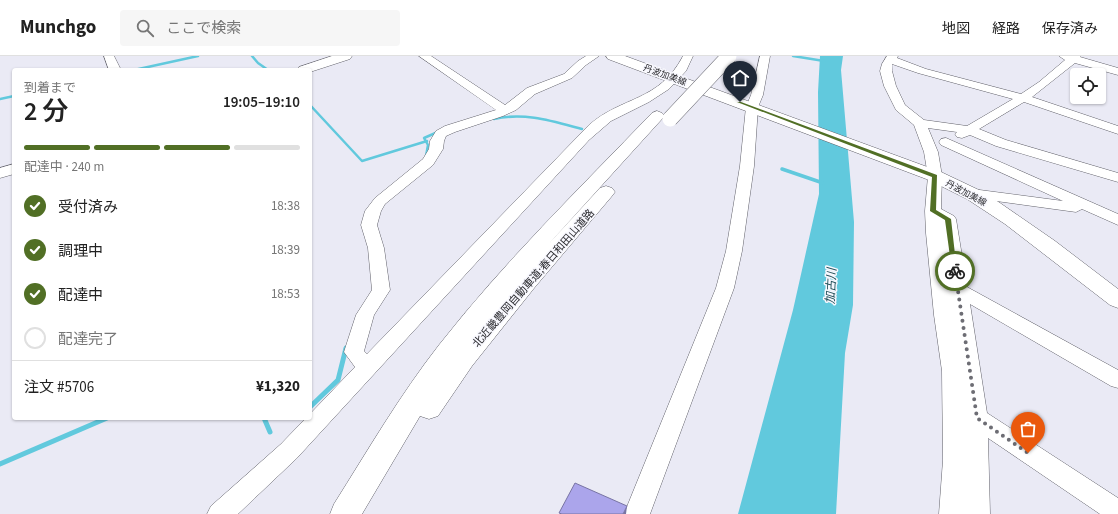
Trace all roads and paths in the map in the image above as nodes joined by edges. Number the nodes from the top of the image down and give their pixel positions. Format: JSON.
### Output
{"nodes":[{"id":1,"x":109,"y":56,"type":"edge"},
{"id":2,"x":345,"y":56,"type":"edge"},
{"id":3,"x":424,"y":56,"type":"edge"},
{"id":4,"x":594,"y":56,"type":"edge"},
{"id":5,"x":613,"y":56,"type":"edge"},
{"id":6,"x":688,"y":56,"type":"edge"},
{"id":7,"x":712,"y":56,"type":"edge"},
{"id":8,"x":729,"y":56,"type":"edge"},
{"id":9,"x":765,"y":56,"type":"edge"},
{"id":10,"x":1071,"y":57,"type":"edge"},
{"id":11,"x":892,"y":58,"type":"edge"},
{"id":12,"x":114,"y":68,"type":"edge"},
{"id":13,"x":310,"y":68,"type":"edge"},
{"id":14,"x":1118,"y":72,"type":"edge"},
{"id":15,"x":675,"y":78,"type":"junction"},
{"id":16,"x":1023,"y":98,"type":"junction"},
{"id":17,"x":756,"y":109,"type":"junction"},
{"id":18,"x":504,"y":110,"type":"junction"},
{"id":19,"x":664,"y":118,"type":"junction"},
{"id":20,"x":920,"y":123,"type":"junction"},
{"id":21,"x":970,"y":130,"type":"junction"},
{"id":22,"x":1118,"y":130,"type":"edge"},
{"id":23,"x":927,"y":142,"type":"junction"},
{"id":24,"x":946,"y":142,"type":"junction"},
{"id":25,"x":12,"y":170,"type":"edge"},
{"id":26,"x":0,"y":173,"type":"edge"},
{"id":27,"x":935,"y":176,"type":"junction"},
{"id":28,"x":1117,"y":177,"type":"edge"},
{"id":29,"x":972,"y":194,"type":"junction"},
{"id":30,"x":1093,"y":209,"type":"junction"},
{"id":31,"x":933,"y":211,"type":"junction"},
{"id":32,"x":1118,"y":212,"type":"edge"},
{"id":33,"x":1118,"y":220,"type":"edge"},
{"id":34,"x":957,"y":289,"type":"junction"},
{"id":35,"x":1118,"y":300,"type":"edge"},
{"id":36,"x":369,"y":366,"type":"junction"},
{"id":37,"x":1118,"y":380,"type":"edge"},
{"id":38,"x":977,"y":418,"type":"junction"},
{"id":39,"x":1118,"y":512,"type":"edge"},
{"id":40,"x":220,"y":514,"type":"edge"},
{"id":41,"x":346,"y":514,"type":"edge"},
{"id":42,"x":354,"y":514,"type":"edge"},
{"id":43,"x":637,"y":514,"type":"edge"},
{"id":44,"x":952,"y":514,"type":"edge"},
{"id":45,"x":977,"y":514,"type":"edge"}],
"edges":[{"from":1,"to":12,"type":"street"},
{"from":2,"to":13,"type":"main road"},
{"from":3,"to":18,"type":"street"},
{"from":4,"to":18,"type":"street"},
{"from":5,"to":15,"type":"main road","name":"丹波加美線"},
{"from":6,"to":15,"type":"street"},
{"from":7,"to":19,"type":"main road","name":"北近畿豊岡自動車道;春日和田山道路"},
{"from":8,"to":19,"type":"main road","name":"北近畿豊岡自動車道;春日和田山道路","bridge":true},
{"from":9,"to":17,"type":"street"},
{"from":10,"to":14,"type":"street"},
{"from":10,"to":16,"type":"street"},
{"from":11,"to":16,"type":"street"},
{"from":11,"to":20,"type":"street"},
{"from":15,"to":17,"type":"main road","name":"丹波加美線"},
{"from":15,"to":36,"type":"street"},
{"from":16,"to":21,"type":"street"},
{"from":16,"to":22,"type":"street"},
{"from":17,"to":27,"type":"main road","name":"丹波加美線"},
{"from":17,"to":43,"type":"street"},
{"from":18,"to":36,"type":"street"},
{"from":19,"to":41,"type":"main road","name":"北近畿豊岡自動車道;春日和田山道路"},
{"from":19,"to":42,"type":"main road","name":"北近畿豊岡自動車道;春日和田山道路"},
{"from":20,"to":21,"type":"street"},
{"from":20,"to":23,"type":"street"},
{"from":21,"to":24,"type":"street"},
{"from":21,"to":28,"type":"street"},
{"from":23,"to":24,"type":"street"},
{"from":23,"to":27,"type":"street"},
{"from":24,"to":30,"type":"street"},
{"from":25,"to":26,"type":"main road"},
{"from":27,"to":29,"type":"main road","name":"丹波加美線"},
{"from":27,"to":31,"type":"street"},
{"from":29,"to":30,"type":"street"},
{"from":29,"to":35,"type":"main road","name":"丹波加美線"},
{"from":30,"to":32,"type":"street"},
{"from":30,"to":33,"type":"street"},
{"from":31,"to":34,"type":"street"},
{"from":31,"to":44,"type":"street"},
{"from":34,"to":37,"type":"street"},
{"from":34,"to":38,"type":"street"},
{"from":36,"to":40,"type":"street"},
{"from":38,"to":39,"type":"street"},
{"from":38,"to":45,"type":"street"}]}
